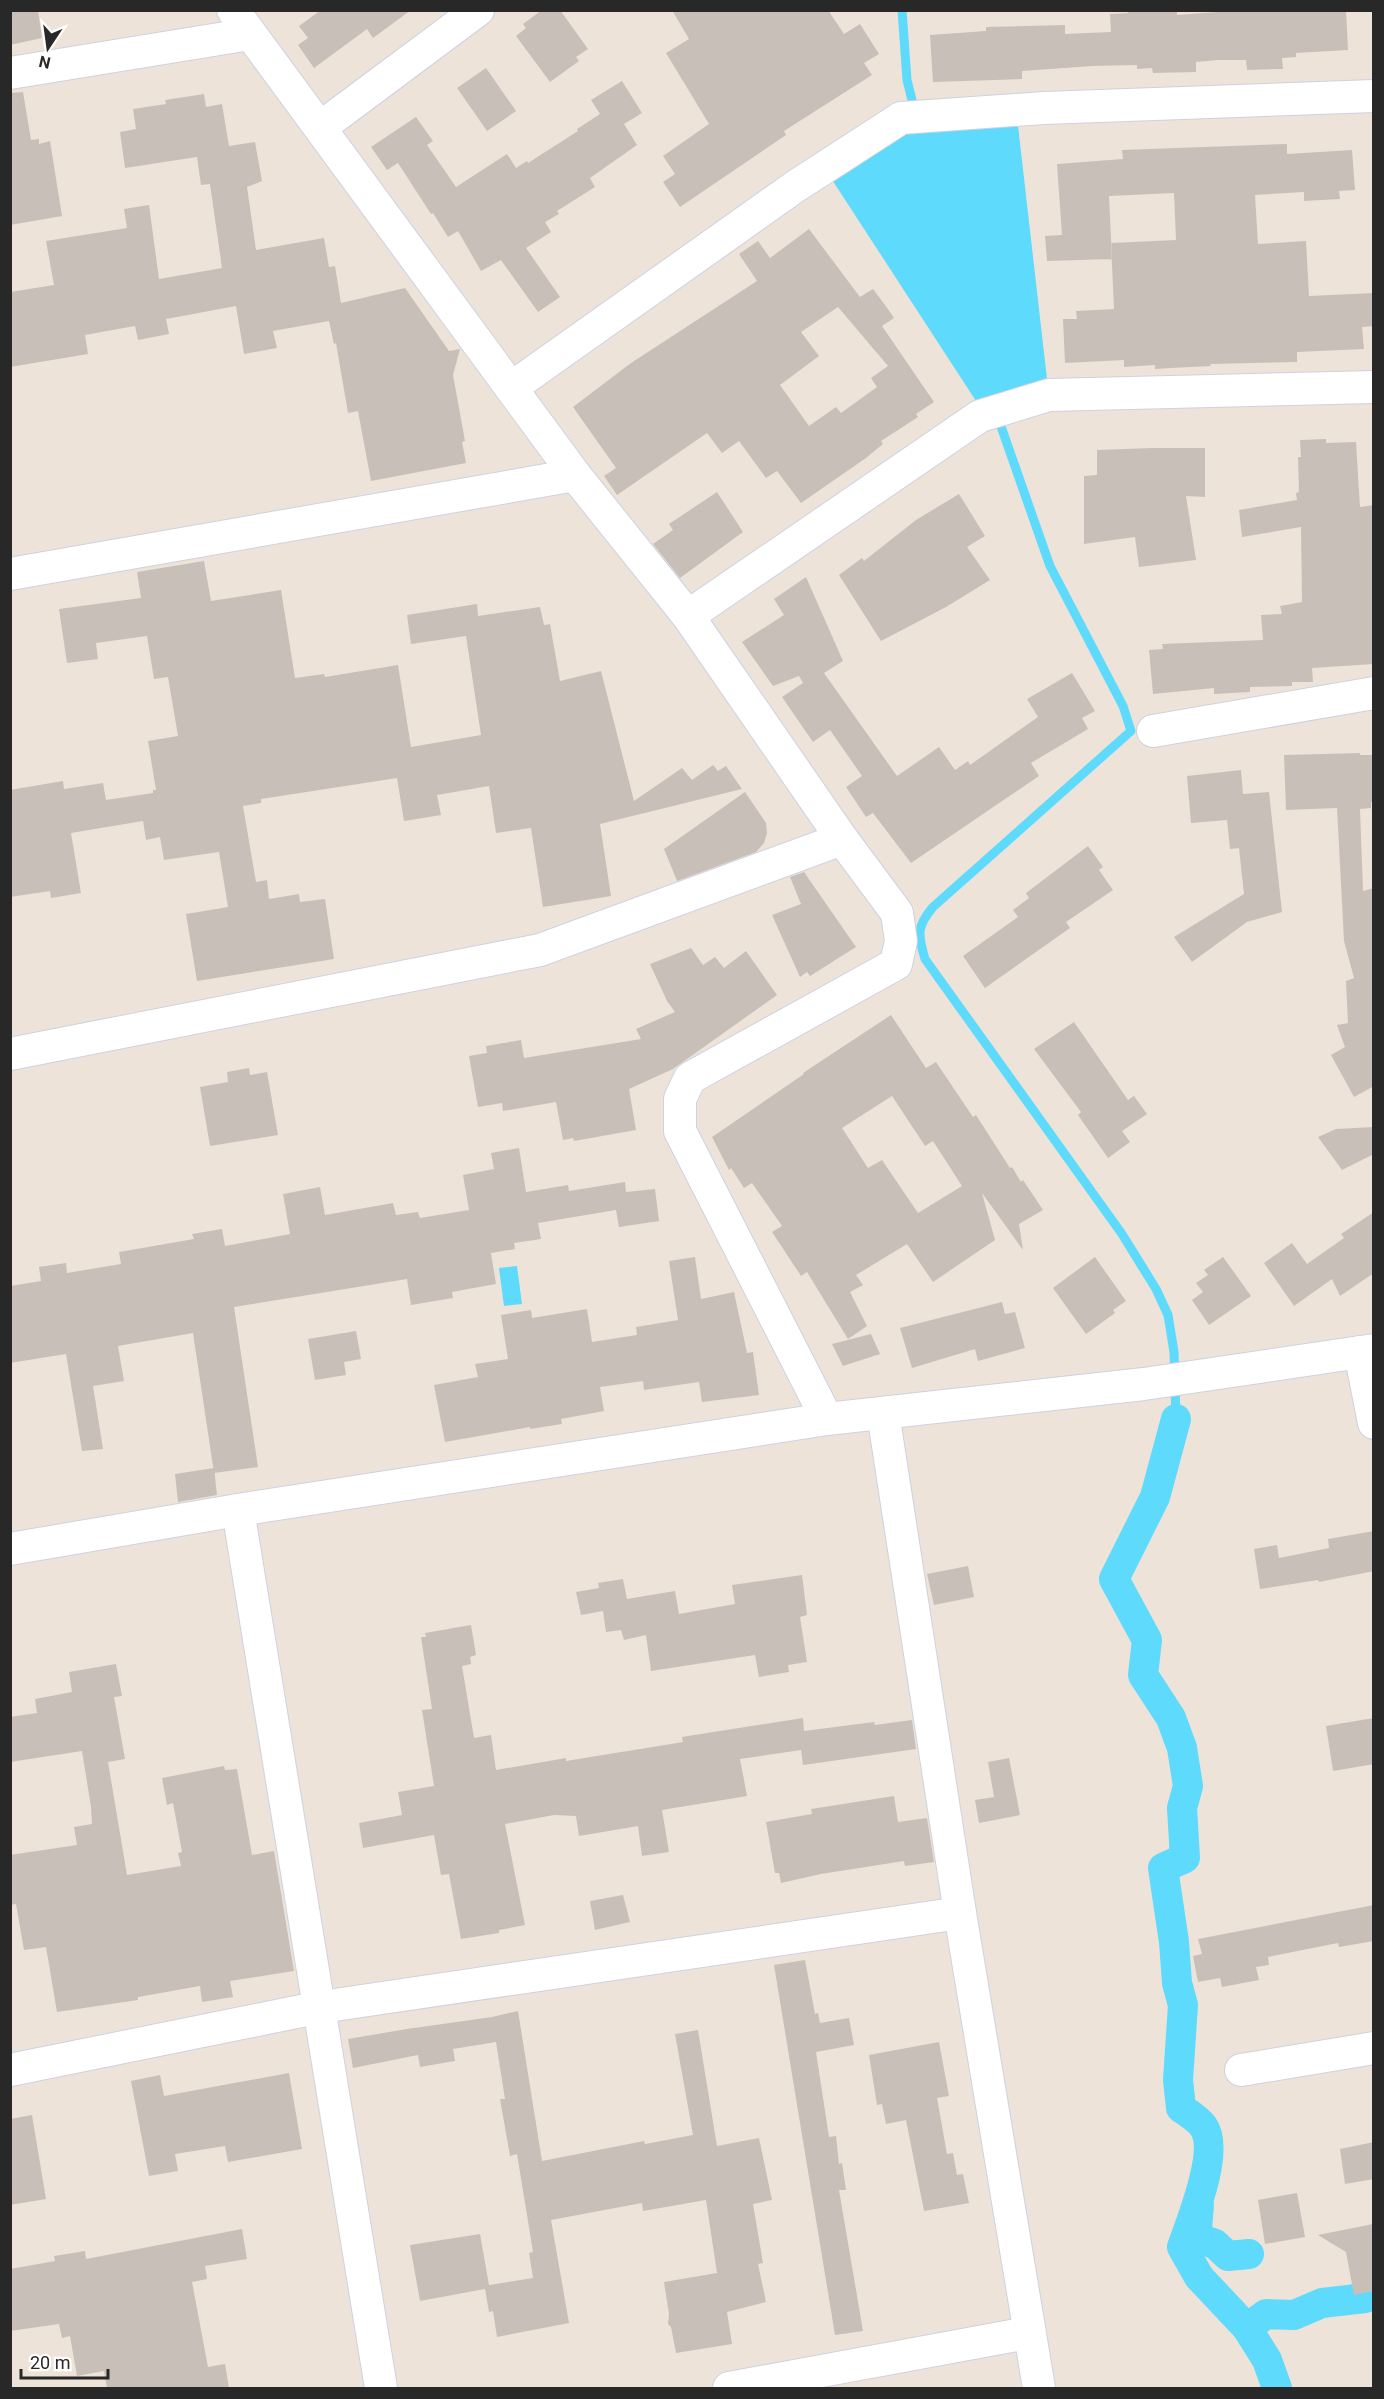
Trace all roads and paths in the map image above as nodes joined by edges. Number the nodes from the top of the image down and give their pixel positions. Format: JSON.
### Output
{"nodes":[{"id":1,"x":478,"y":10,"type":"edge"},
{"id":2,"x":242,"y":22,"type":"edge"},
{"id":3,"x":10,"y":73,"type":"edge"},
{"id":4,"x":1374,"y":96,"type":"edge"},
{"id":5,"x":321,"y":127,"type":"junction"},
{"id":6,"x":1374,"y":387,"type":"edge"},
{"id":7,"x":511,"y":388,"type":"junction"},
{"id":8,"x":575,"y":475,"type":"junction"},
{"id":9,"x":10,"y":574,"type":"edge"},
{"id":10,"x":688,"y":616,"type":"junction"},
{"id":11,"x":1374,"y":693,"type":"edge"},
{"id":12,"x":1153,"y":731,"type":"dead end"},
{"id":13,"x":842,"y":839,"type":"junction"},
{"id":14,"x":10,"y":1054,"type":"edge"},
{"id":15,"x":1367,"y":1351,"type":"edge"},
{"id":16,"x":883,"y":1413,"type":"junction"},
{"id":17,"x":827,"y":1419,"type":"junction"},
{"id":18,"x":1374,"y":1423,"type":"edge"},
{"id":19,"x":238,"y":1510,"type":"junction"},
{"id":20,"x":10,"y":1549,"type":"edge"},
{"id":21,"x":960,"y":1913,"type":"junction"},
{"id":22,"x":321,"y":2007,"type":"junction"},
{"id":23,"x":1374,"y":2048,"type":"edge"},
{"id":24,"x":10,"y":2070,"type":"edge"},
{"id":25,"x":1241,"y":2070,"type":"dead end"},
{"id":26,"x":1028,"y":2333,"type":"junction"},
{"id":27,"x":381,"y":2388,"type":"edge"},
{"id":28,"x":729,"y":2388,"type":"edge"},
{"id":29,"x":1039,"y":2388,"type":"edge"}],
"edges":[{"from":1,"to":5,"type":"street"},
{"from":2,"to":3,"type":"street"},
{"from":2,"to":5,"type":"street"},
{"from":4,"to":7,"type":"street"},
{"from":5,"to":7,"type":"street"},
{"from":6,"to":10,"type":"street"},
{"from":7,"to":8,"type":"street"},
{"from":8,"to":9,"type":"street"},
{"from":8,"to":10,"type":"street"},
{"from":10,"to":13,"type":"street"},
{"from":11,"to":12,"type":"street"},
{"from":13,"to":14,"type":"street"},
{"from":13,"to":17,"type":"street"},
{"from":15,"to":16,"type":"street"},
{"from":15,"to":18,"type":"street"},
{"from":16,"to":17,"type":"street"},
{"from":16,"to":21,"type":"street"},
{"from":17,"to":19,"type":"street"},
{"from":19,"to":20,"type":"street"},
{"from":19,"to":22,"type":"street"},
{"from":21,"to":22,"type":"street"},
{"from":21,"to":26,"type":"street"},
{"from":22,"to":24,"type":"street"},
{"from":22,"to":27,"type":"street"},
{"from":23,"to":25,"type":"street"},
{"from":26,"to":28,"type":"street"},
{"from":26,"to":29,"type":"street"}]}
